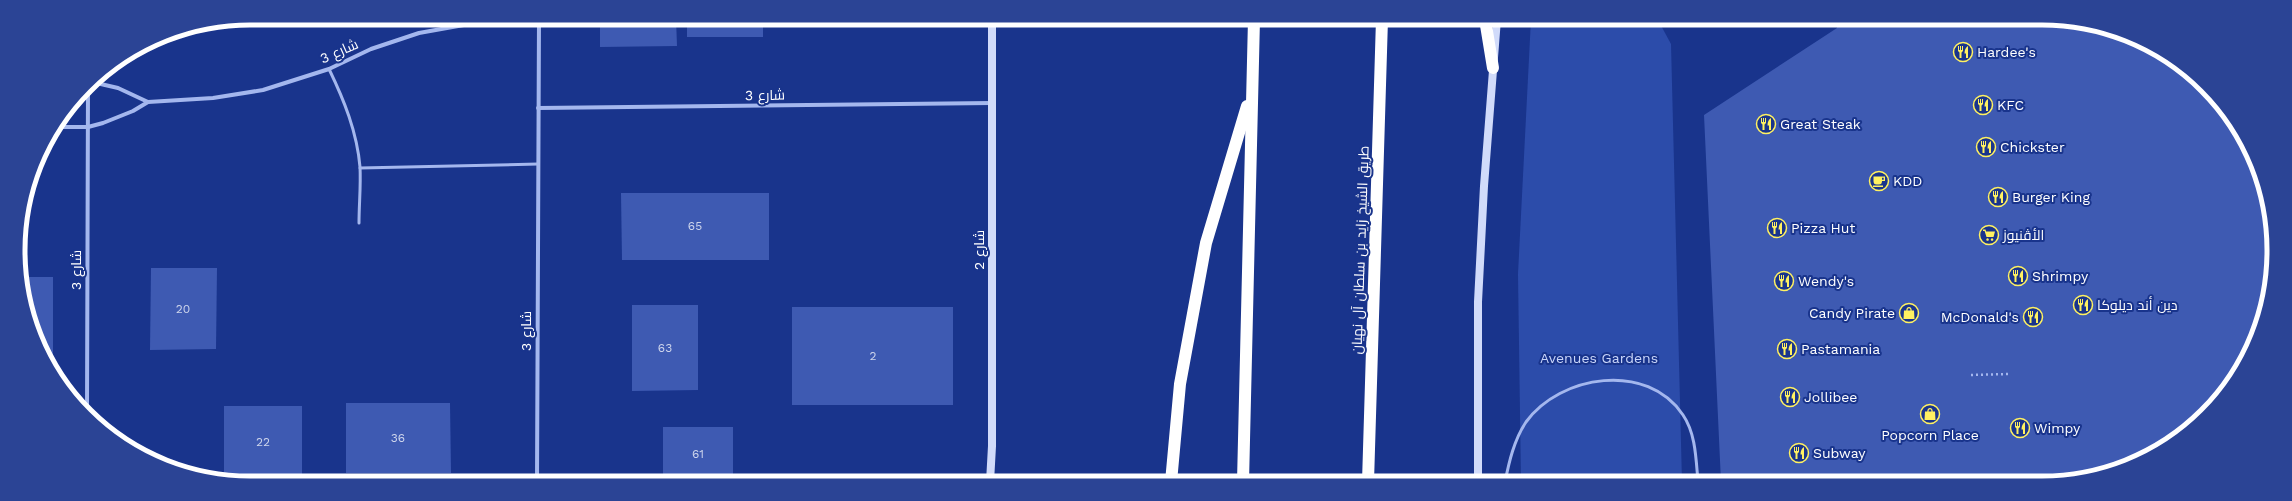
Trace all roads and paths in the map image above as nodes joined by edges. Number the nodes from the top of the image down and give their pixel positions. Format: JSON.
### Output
{"nodes":[{"id":1,"x":464,"y":25,"type":"edge"},
{"id":2,"x":539,"y":25,"type":"edge"},
{"id":3,"x":992,"y":25,"type":"edge"},
{"id":4,"x":1254,"y":25,"type":"edge"},
{"id":5,"x":1382,"y":25,"type":"edge"},
{"id":6,"x":1486,"y":25,"type":"edge"},
{"id":7,"x":1497,"y":25,"type":"edge"},
{"id":8,"x":1493,"y":68,"type":"junction"},
{"id":9,"x":329,"y":69,"type":"junction"},
{"id":10,"x":99,"y":84,"type":"edge"},
{"id":11,"x":1251,"y":91,"type":"junction"},
{"id":12,"x":88,"y":94,"type":"edge"},
{"id":13,"x":148,"y":102,"type":"junction"},
{"id":14,"x":992,"y":103,"type":"junction"},
{"id":15,"x":538,"y":108,"type":"junction"},
{"id":16,"x":62,"y":127,"type":"edge"},
{"id":17,"x":88,"y":127,"type":"junction"},
{"id":18,"x":538,"y":164,"type":"junction"},
{"id":19,"x":360,"y":168,"type":"junction"},
{"id":20,"x":359,"y":223,"type":"dead end"},
{"id":21,"x":2009,"y":374,"type":"dead end"},
{"id":22,"x":1971,"y":375,"type":"dead end"},
{"id":23,"x":87,"y":406,"type":"edge"},
{"id":24,"x":537,"y":476,"type":"edge"},
{"id":25,"x":990,"y":476,"type":"edge"},
{"id":26,"x":1172,"y":476,"type":"edge"},
{"id":27,"x":1243,"y":476,"type":"edge"},
{"id":28,"x":1368,"y":476,"type":"edge"},
{"id":29,"x":1478,"y":476,"type":"edge"},
{"id":30,"x":1507,"y":476,"type":"edge"},
{"id":31,"x":1697,"y":476,"type":"edge"}],
"edges":[{"from":1,"to":9,"type":"street","name":"شارع 3"},
{"from":2,"to":15,"type":"street","name":"شارع 3"},
{"from":3,"to":14,"type":"street","name":"شارع 2"},
{"from":4,"to":11,"type":"highway"},
{"from":5,"to":28,"type":"highway","name":"طريق الشيخ زايد بن سلطان آل نهيان"},
{"from":6,"to":8,"type":"highway"},
{"from":7,"to":8,"type":"street"},
{"from":8,"to":29,"type":"street"},
{"from":9,"to":13,"type":"street","name":"شارع 3"},
{"from":9,"to":19,"type":"lane"},
{"from":10,"to":13,"type":"street","name":"شارع 3"},
{"from":11,"to":26,"type":"highway"},
{"from":11,"to":27,"type":"highway"},
{"from":12,"to":17,"type":"street","name":"شارع 3"},
{"from":13,"to":17,"type":"street","name":"شارع 3"},
{"from":14,"to":15,"type":"street","name":"شارع 3"},
{"from":14,"to":25,"type":"street","name":"شارع 2"},
{"from":15,"to":18,"type":"street","name":"شارع 3"},
{"from":16,"to":17,"type":"street","name":"شارع 3"},
{"from":17,"to":23,"type":"street","name":"شارع 3"},
{"from":18,"to":19,"type":"lane"},
{"from":18,"to":24,"type":"street","name":"شارع 3"},
{"from":19,"to":20,"type":"lane"},
{"from":21,"to":22,"type":"path"},
{"from":30,"to":31,"type":"lane"}]}
